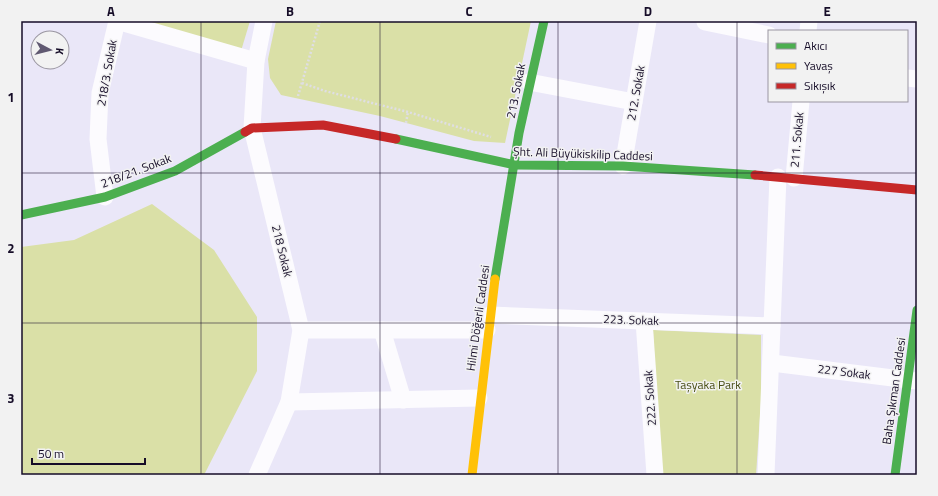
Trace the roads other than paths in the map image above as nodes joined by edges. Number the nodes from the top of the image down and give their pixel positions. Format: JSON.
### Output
{"nodes":[{"id":1,"x":117,"y":21,"type":"edge"},
{"id":2,"x":264,"y":21,"type":"edge"},
{"id":3,"x":544,"y":21,"type":"edge"},
{"id":4,"x":648,"y":21,"type":"edge"},
{"id":5,"x":705,"y":22,"type":"dead end"},
{"id":6,"x":768,"y":34,"type":"edge"},
{"id":7,"x":256,"y":61,"type":"junction"},
{"id":8,"x":529,"y":82,"type":"junction"},
{"id":9,"x":634,"y":102,"type":"junction"},
{"id":10,"x":801,"y":102,"type":"edge"},
{"id":11,"x":252,"y":128,"type":"junction"},
{"id":12,"x":515,"y":166,"type":"junction"},
{"id":13,"x":624,"y":166,"type":"junction"},
{"id":14,"x":786,"y":178,"type":"junction"},
{"id":15,"x":917,"y":190,"type":"edge"},
{"id":16,"x":106,"y":197,"type":"junction"},
{"id":17,"x":21,"y":215,"type":"edge"},
{"id":18,"x":917,"y":310,"type":"edge"},
{"id":19,"x":644,"y":321,"type":"junction"},
{"id":20,"x":488,"y":323,"type":"junction"},
{"id":21,"x":772,"y":326,"type":"junction"},
{"id":22,"x":301,"y":330,"type":"junction"},
{"id":23,"x":382,"y":330,"type":"junction"},
{"id":24,"x":772,"y":363,"type":"junction"},
{"id":25,"x":912,"y":381,"type":"edge"},
{"id":26,"x":480,"y":398,"type":"junction"},
{"id":27,"x":403,"y":400,"type":"junction"},
{"id":28,"x":289,"y":402,"type":"junction"},
{"id":29,"x":257,"y":475,"type":"edge"},
{"id":30,"x":472,"y":475,"type":"edge"},
{"id":31,"x":655,"y":475,"type":"edge"},
{"id":32,"x":766,"y":475,"type":"edge"},
{"id":33,"x":895,"y":475,"type":"edge"}],
"edges":[{"from":1,"to":7,"type":"street"},
{"from":1,"to":16,"type":"street","name":"218/3. Sokak"},
{"from":2,"to":7,"type":"street","name":"218 Sokak"},
{"from":3,"to":8,"type":"street","name":"213. Sokak"},
{"from":4,"to":9,"type":"street","name":"212. Sokak"},
{"from":5,"to":6,"type":"street"},
{"from":7,"to":11,"type":"street","name":"218 Sokak"},
{"from":8,"to":9,"type":"street"},
{"from":8,"to":12,"type":"street","name":"213. Sokak"},
{"from":9,"to":13,"type":"street","name":"212. Sokak"},
{"from":10,"to":14,"type":"street","name":"211. Sokak"},
{"from":11,"to":12,"type":"street","name":"Şht. Ali Büyükiskilip Caddesi"},
{"from":11,"to":16,"type":"street","name":"218/21. Sokak"},
{"from":11,"to":22,"type":"street","name":"218 Sokak"},
{"from":12,"to":13,"type":"street","name":"Şht. Ali Büyükiskilip Caddesi"},
{"from":12,"to":20,"type":"street","name":"Hilmi Döğerli Caddesi"},
{"from":13,"to":14,"type":"street","name":"Şht. Ali Büyükiskilip Caddesi"},
{"from":14,"to":15,"type":"street","name":"Şht. Ali Büyükiskilip Caddesi"},
{"from":14,"to":21,"type":"street","name":"211. Sokak"},
{"from":16,"to":17,"type":"street","name":"218/21. Sokak"},
{"from":18,"to":25,"type":"street","name":"Baha Şıkman Caddesi"},
{"from":19,"to":20,"type":"street","name":"223. Sokak"},
{"from":19,"to":21,"type":"street","name":"223. Sokak"},
{"from":19,"to":31,"type":"street","name":"222. Sokak"},
{"from":20,"to":23,"type":"street","name":"223. Sokak"},
{"from":20,"to":26,"type":"street","name":"Hilmi Döğerli Caddesi"},
{"from":21,"to":24,"type":"street","name":"211. Sokak"},
{"from":22,"to":23,"type":"street","name":"223. Sokak"},
{"from":22,"to":28,"type":"street","name":"218 Sokak"},
{"from":23,"to":27,"type":"street"},
{"from":24,"to":25,"type":"street","name":"227 Sokak"},
{"from":24,"to":32,"type":"street","name":"211. Sokak"},
{"from":25,"to":33,"type":"street","name":"Baha Şıkman Caddesi"},
{"from":26,"to":27,"type":"street"},
{"from":26,"to":30,"type":"street","name":"Hilmi Döğerli Caddesi"},
{"from":27,"to":28,"type":"street"},
{"from":28,"to":29,"type":"street","name":"218 Sokak"}]}
